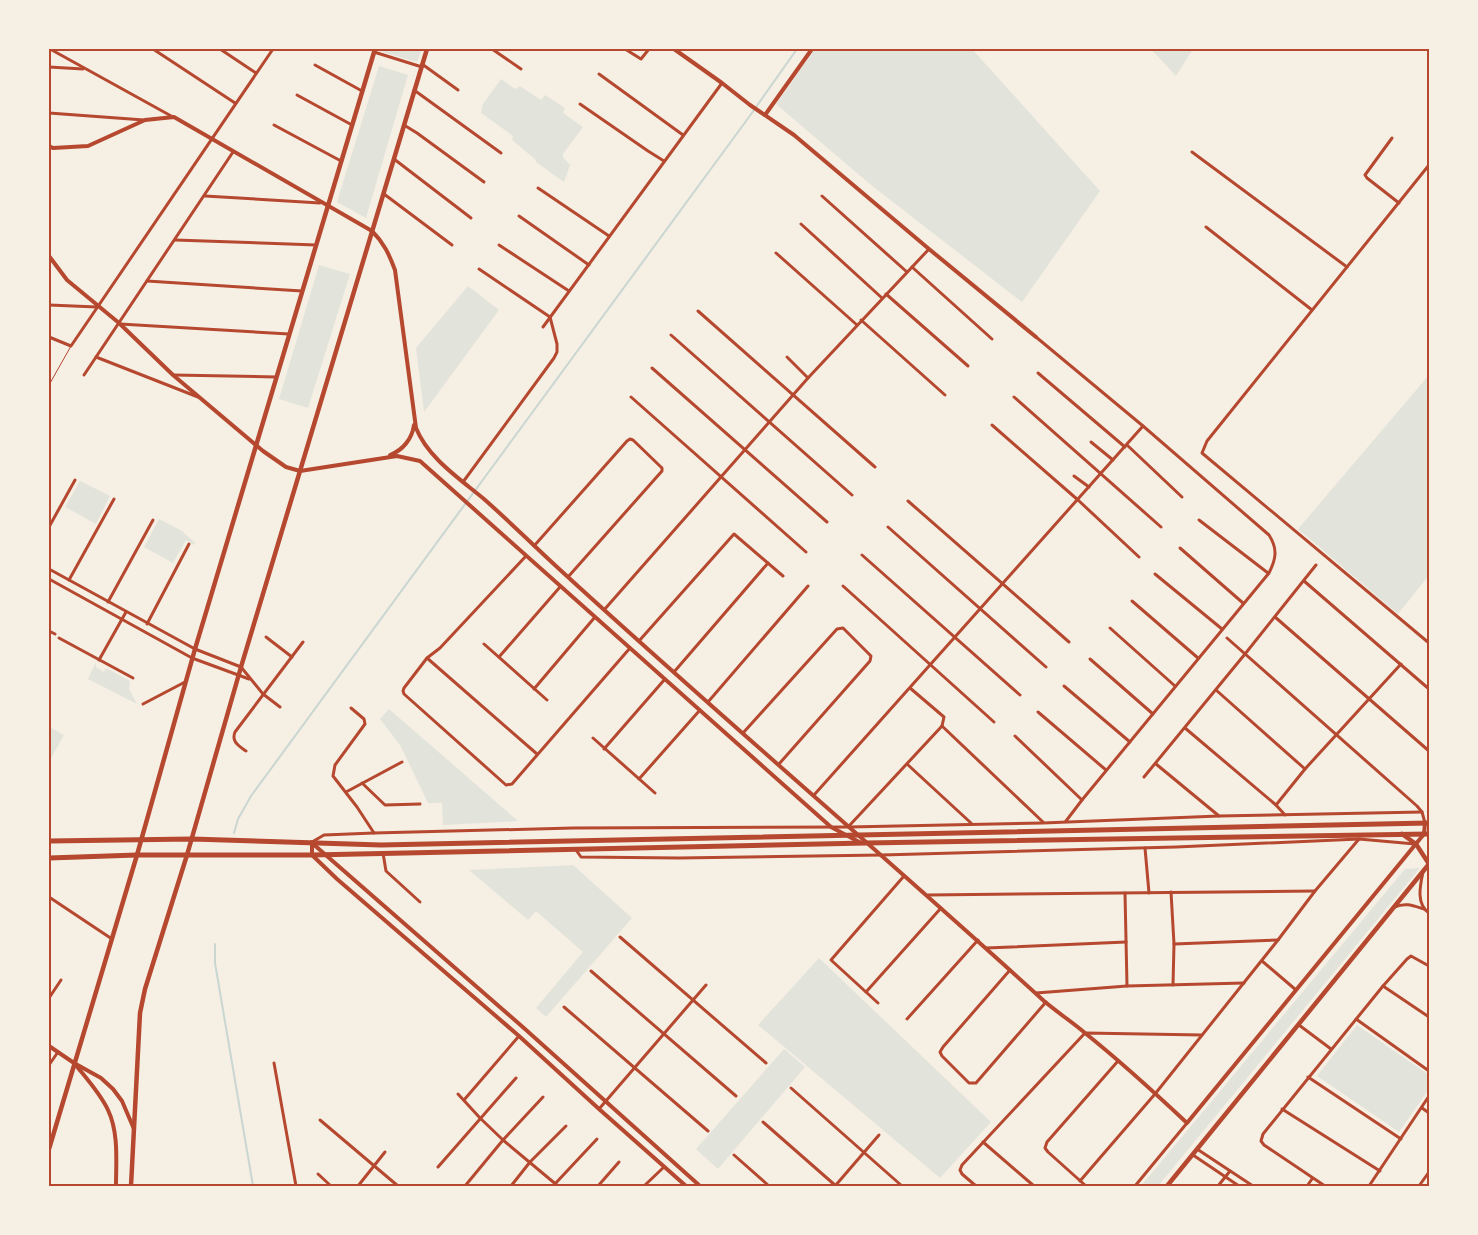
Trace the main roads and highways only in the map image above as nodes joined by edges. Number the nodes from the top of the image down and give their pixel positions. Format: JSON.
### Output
{"nodes":[{"id":1,"x":427,"y":49,"type":"edge"},
{"id":2,"x":375,"y":50,"type":"edge"},
{"id":3,"x":1427,"y":823,"type":"edge"},
{"id":4,"x":1401,"y":833,"type":"junction"},
{"id":5,"x":1427,"y":834,"type":"edge"},
{"id":6,"x":142,"y":839,"type":"junction"},
{"id":7,"x":192,"y":839,"type":"junction"},
{"id":8,"x":49,"y":841,"type":"edge"},
{"id":9,"x":137,"y":855,"type":"junction"},
{"id":10,"x":187,"y":855,"type":"junction"},
{"id":11,"x":49,"y":858,"type":"edge"},
{"id":12,"x":1429,"y":864,"type":"edge"},
{"id":13,"x":49,"y":1148,"type":"edge"},
{"id":14,"x":131,"y":1186,"type":"edge"},
{"id":15,"x":1167,"y":1186,"type":"edge"}],
"edges":[{"from":1,"to":7,"type":"main road"},
{"from":2,"to":6,"type":"main road"},
{"from":3,"to":7,"type":"main road"},
{"from":4,"to":5,"type":"main road"},
{"from":4,"to":10,"type":"main road"},
{"from":4,"to":12,"type":"main road"},
{"from":6,"to":7,"type":"main road"},
{"from":6,"to":8,"type":"main road"},
{"from":6,"to":9,"type":"main road"},
{"from":7,"to":10,"type":"main road"},
{"from":9,"to":10,"type":"main road"},
{"from":9,"to":11,"type":"main road"},
{"from":9,"to":13,"type":"main road"},
{"from":10,"to":14,"type":"main road"},
{"from":12,"to":15,"type":"main road"}]}
